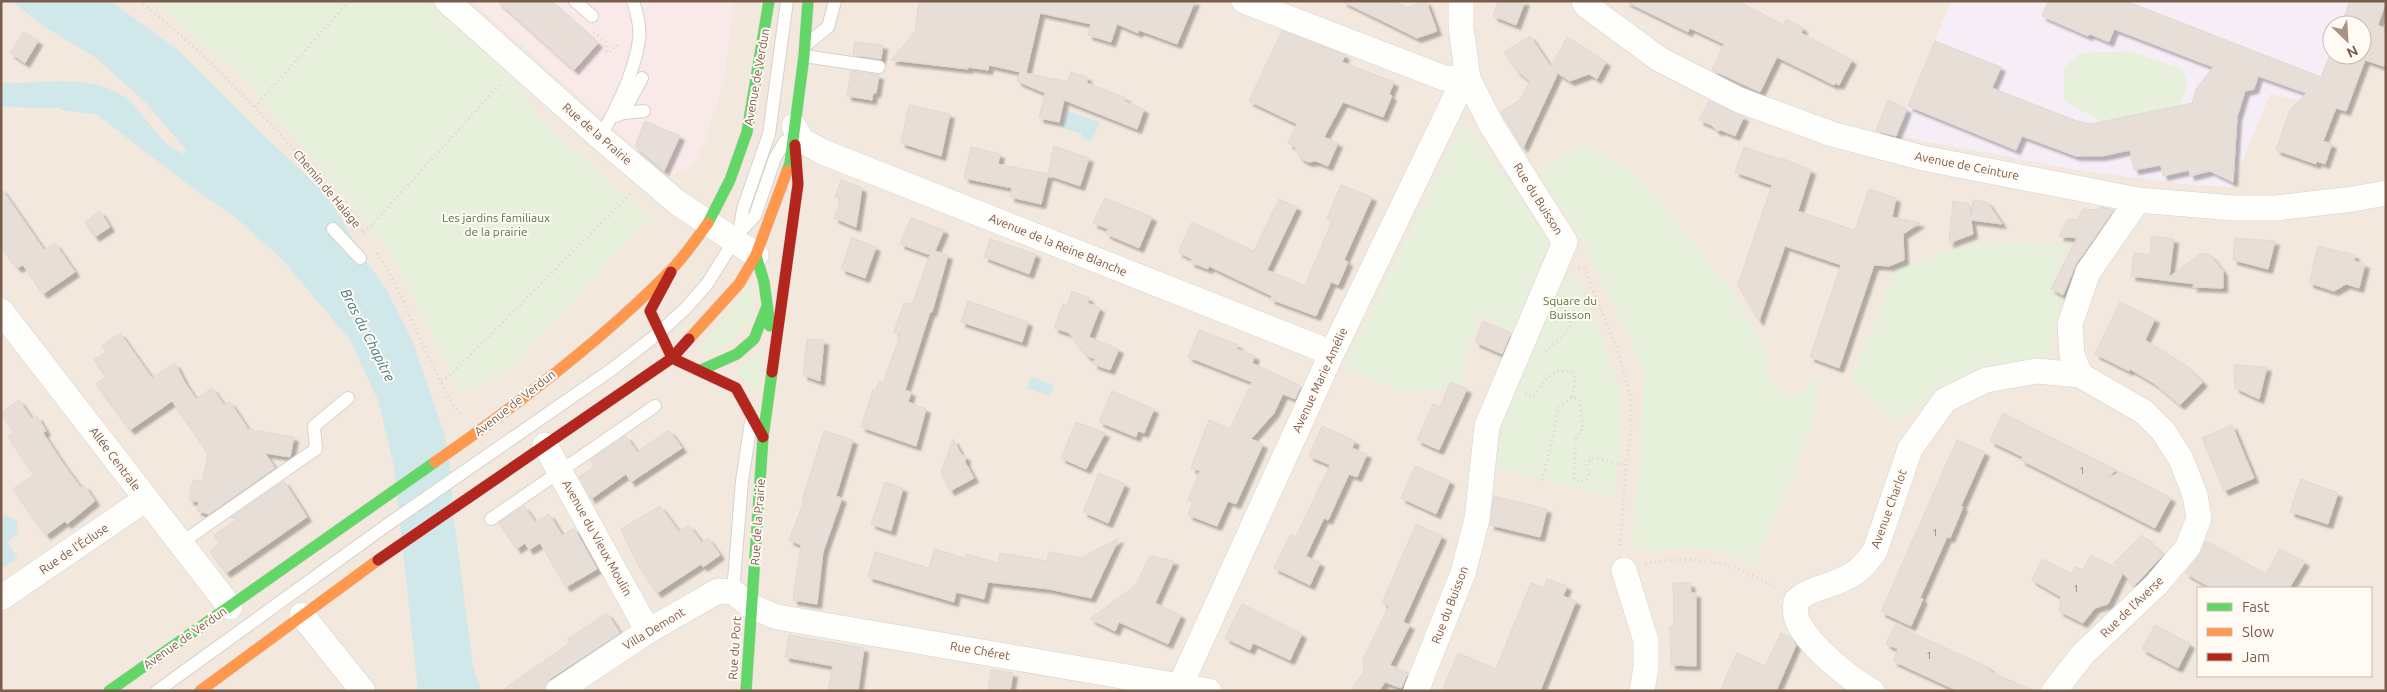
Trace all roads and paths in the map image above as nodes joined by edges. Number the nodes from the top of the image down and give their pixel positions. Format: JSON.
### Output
{"nodes":[{"id":1,"x":349,"y":1,"type":"edge"},
{"id":2,"x":447,"y":1,"type":"edge"},
{"id":3,"x":575,"y":1,"type":"edge"},
{"id":4,"x":633,"y":1,"type":"edge"},
{"id":5,"x":769,"y":1,"type":"edge"},
{"id":6,"x":787,"y":1,"type":"edge"},
{"id":7,"x":808,"y":1,"type":"edge"},
{"id":8,"x":835,"y":1,"type":"edge"},
{"id":9,"x":1244,"y":1,"type":"edge"},
{"id":10,"x":1462,"y":1,"type":"edge"},
{"id":11,"x":1584,"y":1,"type":"edge"},
{"id":12,"x":142,"y":2,"type":"edge"},
{"id":13,"x":592,"y":16,"type":"dead end"},
{"id":14,"x":606,"y":43,"type":"dead end"},
{"id":15,"x":612,"y":50,"type":"dead end"},
{"id":16,"x":805,"y":51,"type":"junction"},
{"id":17,"x":879,"y":67,"type":"dead end"},
{"id":18,"x":642,"y":78,"type":"dead end"},
{"id":19,"x":1468,"y":79,"type":"junction"},
{"id":20,"x":503,"y":81,"type":"dead end"},
{"id":21,"x":255,"y":107,"type":"junction"},
{"id":22,"x":644,"y":111,"type":"dead end"},
{"id":23,"x":623,"y":113,"type":"junction"},
{"id":24,"x":794,"y":126,"type":"junction"},
{"id":25,"x":605,"y":128,"type":"junction"},
{"id":26,"x":2386,"y":193,"type":"edge"},
{"id":27,"x":627,"y":197,"type":"dead end"},
{"id":28,"x":2138,"y":200,"type":"junction"},
{"id":29,"x":709,"y":222,"type":"junction"},
{"id":30,"x":333,"y":229,"type":"dead end"},
{"id":31,"x":363,"y":232,"type":"junction"},
{"id":32,"x":737,"y":236,"type":"junction"},
{"id":33,"x":368,"y":239,"type":"dead end"},
{"id":34,"x":372,"y":245,"type":"dead end"},
{"id":35,"x":756,"y":255,"type":"junction"},
{"id":36,"x":360,"y":258,"type":"dead end"},
{"id":37,"x":1557,"y":265,"type":"junction"},
{"id":38,"x":674,"y":267,"type":"junction"},
{"id":39,"x":1557,"y":308,"type":"dead end"},
{"id":40,"x":766,"y":309,"type":"junction"},
{"id":41,"x":1,"y":310,"type":"edge"},
{"id":42,"x":660,"y":332,"type":"junction"},
{"id":43,"x":1332,"y":353,"type":"junction"},
{"id":44,"x":776,"y":354,"type":"junction"},
{"id":45,"x":672,"y":358,"type":"junction"},
{"id":46,"x":1541,"y":358,"type":"dead end"},
{"id":47,"x":701,"y":370,"type":"junction"},
{"id":48,"x":2080,"y":374,"type":"junction"},
{"id":49,"x":441,"y":381,"type":"junction"},
{"id":50,"x":1526,"y":386,"type":"dead end"},
{"id":51,"x":1572,"y":397,"type":"junction"},
{"id":52,"x":348,"y":398,"type":"dead end"},
{"id":53,"x":655,"y":406,"type":"dead end"},
{"id":54,"x":463,"y":417,"type":"dead end"},
{"id":55,"x":752,"y":417,"type":"junction"},
{"id":56,"x":763,"y":437,"type":"junction"},
{"id":57,"x":545,"y":445,"type":"junction"},
{"id":58,"x":1626,"y":465,"type":"junction"},
{"id":59,"x":560,"y":472,"type":"junction"},
{"id":60,"x":1542,"y":480,"type":"dead end"},
{"id":61,"x":146,"y":500,"type":"junction"},
{"id":62,"x":491,"y":519,"type":"dead end"},
{"id":63,"x":181,"y":543,"type":"junction"},
{"id":64,"x":1629,"y":562,"type":"junction"},
{"id":65,"x":733,"y":592,"type":"junction"},
{"id":66,"x":1,"y":598,"type":"edge"},
{"id":67,"x":1796,"y":601,"type":"junction"},
{"id":68,"x":230,"y":607,"type":"junction"},
{"id":69,"x":752,"y":607,"type":"junction"},
{"id":70,"x":302,"y":615,"type":"junction"},
{"id":71,"x":648,"y":631,"type":"junction"},
{"id":72,"x":1180,"y":686,"type":"junction"},
{"id":73,"x":109,"y":691,"type":"edge"},
{"id":74,"x":157,"y":691,"type":"edge"},
{"id":75,"x":200,"y":691,"type":"edge"},
{"id":76,"x":363,"y":691,"type":"edge"},
{"id":77,"x":558,"y":691,"type":"edge"},
{"id":78,"x":746,"y":691,"type":"edge"},
{"id":79,"x":1209,"y":691,"type":"edge"},
{"id":80,"x":1416,"y":691,"type":"edge"},
{"id":81,"x":1642,"y":691,"type":"edge"},
{"id":82,"x":1872,"y":691,"type":"edge"},
{"id":83,"x":2054,"y":691,"type":"edge"}],
"edges":[{"from":1,"to":21,"type":"path"},
{"from":2,"to":25,"type":"street","name":"Rue de la Prairie"},
{"from":3,"to":13,"type":"lane"},
{"from":4,"to":25,"type":"lane"},
{"from":5,"to":29,"type":"main road","name":"Avenue de Verdun"},
{"from":6,"to":32,"type":"lane","name":"Avenue de Verdun"},
{"from":7,"to":16,"type":"main road","name":"Avenue de Verdun"},
{"from":8,"to":16,"type":"lane"},
{"from":9,"to":19,"type":"street"},
{"from":10,"to":19,"type":"street","name":"Rue du Buisson"},
{"from":11,"to":28,"type":"street","name":"Avenue de Ceinture"},
{"from":12,"to":21,"type":"path","name":"Chemin de Halage"},
{"from":14,"to":15,"type":"path"},
{"from":16,"to":17,"type":"lane"},
{"from":16,"to":24,"type":"main road","name":"Avenue de Verdun"},
{"from":18,"to":23,"type":"lane"},
{"from":19,"to":37,"type":"street","name":"Rue du Buisson"},
{"from":19,"to":43,"type":"street","name":"Avenue Marie Amélie"},
{"from":20,"to":31,"type":"path"},
{"from":21,"to":31,"type":"path","name":"Chemin de Halage"},
{"from":22,"to":23,"type":"lane"},
{"from":23,"to":25,"type":"lane"},
{"from":24,"to":32,"type":"lane","name":"Avenue de Verdun"},
{"from":24,"to":35,"type":"main road","name":"Avenue de Verdun"},
{"from":24,"to":43,"type":"street","name":"Avenue de la Reine Blanche"},
{"from":24,"to":44,"type":"main road"},
{"from":25,"to":29,"type":"street","name":"Rue de la Prairie"},
{"from":26,"to":28,"type":"street","name":"Avenue de Ceinture"},
{"from":27,"to":49,"type":"path"},
{"from":28,"to":48,"type":"street"},
{"from":29,"to":32,"type":"street","name":"Rue de la Prairie"},
{"from":29,"to":38,"type":"main road","name":"Avenue de Verdun"},
{"from":30,"to":36,"type":"lane"},
{"from":31,"to":33,"type":"path","name":"Chemin de Halage"},
{"from":32,"to":35,"type":"street","name":"Rue de la Prairie"},
{"from":32,"to":42,"type":"lane","name":"Avenue de Verdun"},
{"from":34,"to":49,"type":"path"},
{"from":35,"to":40,"type":"main road"},
{"from":35,"to":45,"type":"main road","name":"Avenue de Verdun"},
{"from":37,"to":58,"type":"path"},
{"from":37,"to":80,"type":"street","name":"Rue du Buisson"},
{"from":38,"to":42,"type":"main road"},
{"from":38,"to":68,"type":"main road","name":"Avenue de Verdun"},
{"from":39,"to":46,"type":"path"},
{"from":40,"to":44,"type":"main road"},
{"from":40,"to":47,"type":"main road"},
{"from":41,"to":61,"type":"street","name":"Allée Centrale"},
{"from":42,"to":45,"type":"main road"},
{"from":42,"to":74,"type":"lane","name":"Avenue de Verdun"},
{"from":43,"to":72,"type":"street","name":"Avenue Marie Amélie"},
{"from":44,"to":56,"type":"main road"},
{"from":45,"to":47,"type":"main road"},
{"from":45,"to":57,"type":"main road","name":"Avenue de Verdun"},
{"from":47,"to":55,"type":"main road"},
{"from":48,"to":67,"type":"street","name":"Avenue Charlot"},
{"from":48,"to":83,"type":"street","name":"Rue de l'Averse"},
{"from":49,"to":54,"type":"path"},
{"from":50,"to":51,"type":"path"},
{"from":51,"to":58,"type":"path"},
{"from":51,"to":60,"type":"path"},
{"from":52,"to":63,"type":"lane"},
{"from":53,"to":59,"type":"lane"},
{"from":55,"to":56,"type":"main road"},
{"from":55,"to":65,"type":"lane"},
{"from":56,"to":69,"type":"main road","name":"Rue de la Prairie"},
{"from":57,"to":59,"type":"street","name":"Avenue du Vieux Moulin"},
{"from":57,"to":70,"type":"main road","name":"Avenue de Verdun"},
{"from":58,"to":64,"type":"path"},
{"from":59,"to":62,"type":"lane"},
{"from":59,"to":71,"type":"street","name":"Avenue du Vieux Moulin"},
{"from":61,"to":63,"type":"street","name":"Allée Centrale"},
{"from":61,"to":66,"type":"street","name":"Rue de l'Écluse"},
{"from":63,"to":68,"type":"street","name":"Allée Centrale"},
{"from":64,"to":67,"type":"path"},
{"from":64,"to":81,"type":"street"},
{"from":65,"to":69,"type":"street"},
{"from":65,"to":71,"type":"street","name":"Villa Demont"},
{"from":67,"to":82,"type":"street"},
{"from":68,"to":73,"type":"main road","name":"Avenue de Verdun"},
{"from":69,"to":72,"type":"street","name":"Rue Chéret"},
{"from":69,"to":78,"type":"main road","name":"Rue du Port"},
{"from":70,"to":75,"type":"main road","name":"Avenue de Verdun"},
{"from":70,"to":76,"type":"street"},
{"from":71,"to":77,"type":"street","name":"Villa Demont"},
{"from":72,"to":79,"type":"street","name":"Rue Chéret"}]}
